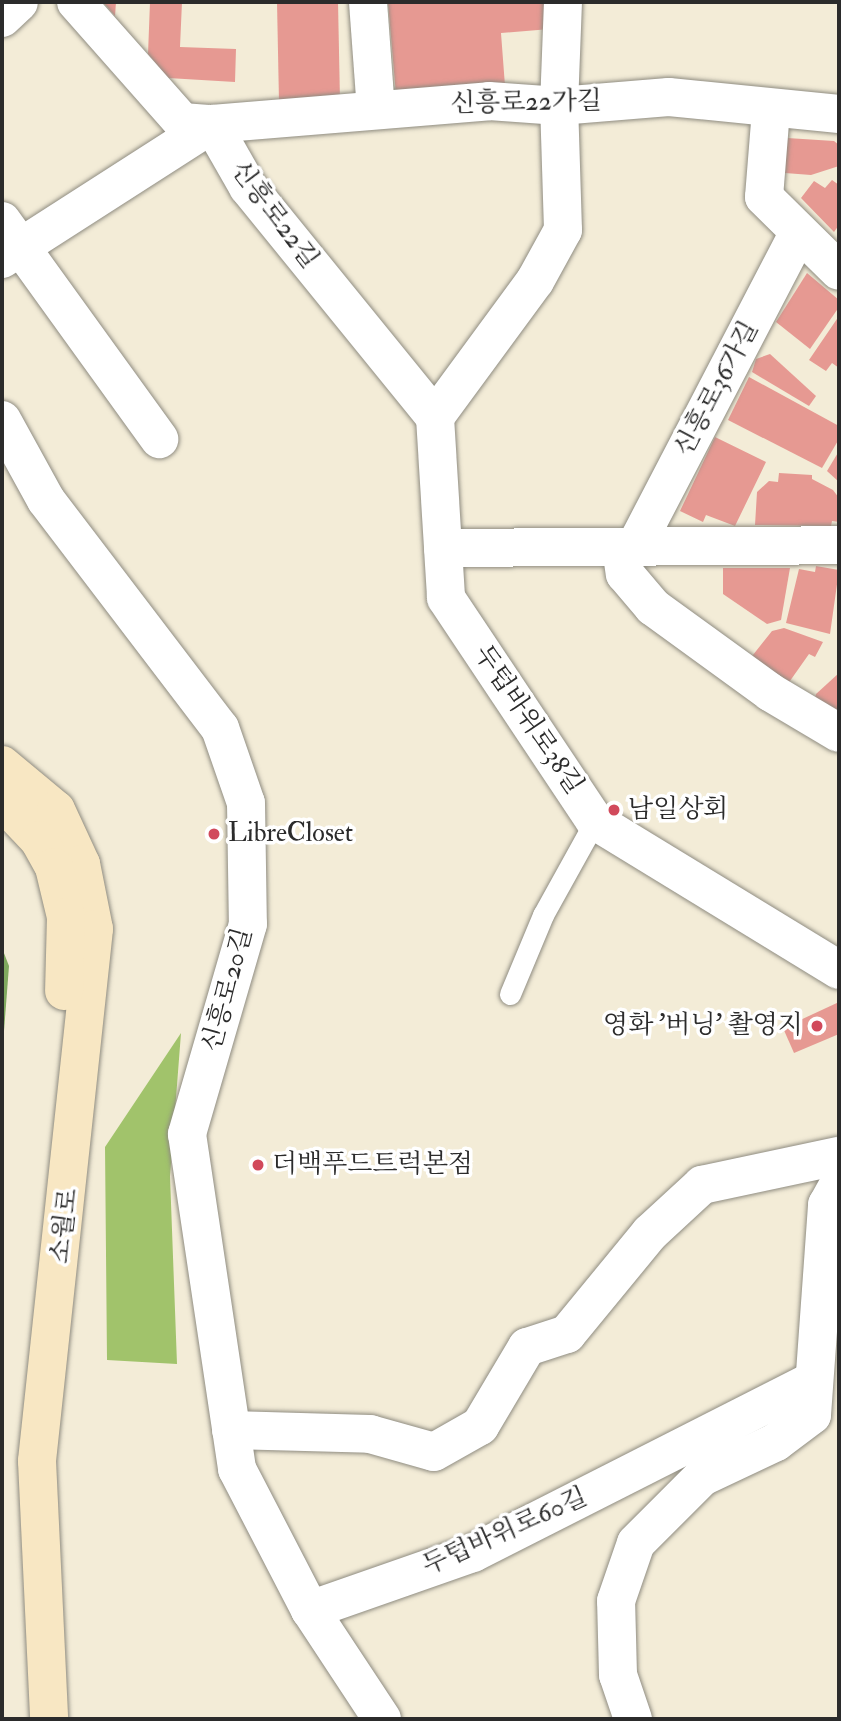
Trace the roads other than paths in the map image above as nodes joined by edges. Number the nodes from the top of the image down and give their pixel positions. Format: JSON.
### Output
{"nodes":[{"id":1,"x":19,"y":2,"type":"edge"},
{"id":2,"x":76,"y":2,"type":"edge"},
{"id":3,"x":368,"y":2,"type":"edge"},
{"id":4,"x":563,"y":2,"type":"edge"},
{"id":5,"x":2,"y":18,"type":"edge"},
{"id":6,"x":559,"y":106,"type":"junction"},
{"id":7,"x":376,"y":110,"type":"junction"},
{"id":8,"x":771,"y":110,"type":"junction"},
{"id":9,"x":839,"y":114,"type":"edge"},
{"id":10,"x":212,"y":124,"type":"junction"},
{"id":11,"x":799,"y":232,"type":"junction"},
{"id":12,"x":8,"y":242,"type":"edge"},
{"id":13,"x":839,"y":271,"type":"edge"},
{"id":14,"x":435,"y":417,"type":"junction"},
{"id":15,"x":2,"y":420,"type":"edge"},
{"id":16,"x":159,"y":439,"type":"dead end"},
{"id":17,"x":839,"y":545,"type":"edge"},
{"id":18,"x":628,"y":547,"type":"junction"},
{"id":19,"x":443,"y":548,"type":"junction"},
{"id":20,"x":839,"y":733,"type":"edge"},
{"id":21,"x":2,"y":765,"type":"edge"},
{"id":22,"x":2,"y":801,"type":"edge"},
{"id":23,"x":595,"y":821,"type":"junction"},
{"id":24,"x":839,"y":970,"type":"edge"},
{"id":25,"x":510,"y":994,"type":"dead end"},
{"id":26,"x":839,"y":1156,"type":"edge"},
{"id":27,"x":839,"y":1183,"type":"edge"},
{"id":28,"x":812,"y":1381,"type":"junction"},
{"id":29,"x":231,"y":1430,"type":"junction"},
{"id":30,"x":310,"y":1610,"type":"junction"},
{"id":31,"x":29,"y":1719,"type":"edge"},
{"id":32,"x":50,"y":1719,"type":"edge"},
{"id":33,"x":382,"y":1719,"type":"edge"},
{"id":34,"x":634,"y":1719,"type":"edge"}],
"edges":[{"from":1,"to":5,"type":"street"},
{"from":2,"to":10,"type":"street"},
{"from":3,"to":7,"type":"street"},
{"from":4,"to":6,"type":"street"},
{"from":6,"to":7,"type":"street","name":"신흥로22가길"},
{"from":6,"to":8,"type":"street","name":"신흥로22가길"},
{"from":6,"to":14,"type":"street"},
{"from":7,"to":10,"type":"street","name":"신흥로22가길"},
{"from":8,"to":9,"type":"street","name":"신흥로22가길"},
{"from":8,"to":11,"type":"street"},
{"from":10,"to":12,"type":"street"},
{"from":10,"to":14,"type":"street","name":"신흥로22길"},
{"from":11,"to":13,"type":"street"},
{"from":11,"to":18,"type":"street","name":"신흥로36가길"},
{"from":12,"to":16,"type":"street"},
{"from":14,"to":19,"type":"street"},
{"from":15,"to":29,"type":"street","name":"신흥로20길"},
{"from":17,"to":18,"type":"street"},
{"from":18,"to":19,"type":"street"},
{"from":18,"to":20,"type":"street"},
{"from":19,"to":23,"type":"street","name":"두텁바위로38길"},
{"from":21,"to":32,"type":"main road","name":"소월로"},
{"from":22,"to":31,"type":"main road","name":"소월로"},
{"from":23,"to":24,"type":"street","name":"두텁바위로38길"},
{"from":23,"to":25,"type":"lane"},
{"from":26,"to":29,"type":"street"},
{"from":27,"to":28,"type":"street"},
{"from":28,"to":30,"type":"street","name":"두텁바위로60길"},
{"from":28,"to":34,"type":"street"},
{"from":29,"to":30,"type":"street","name":"신흥로20길"},
{"from":30,"to":33,"type":"street"}]}
